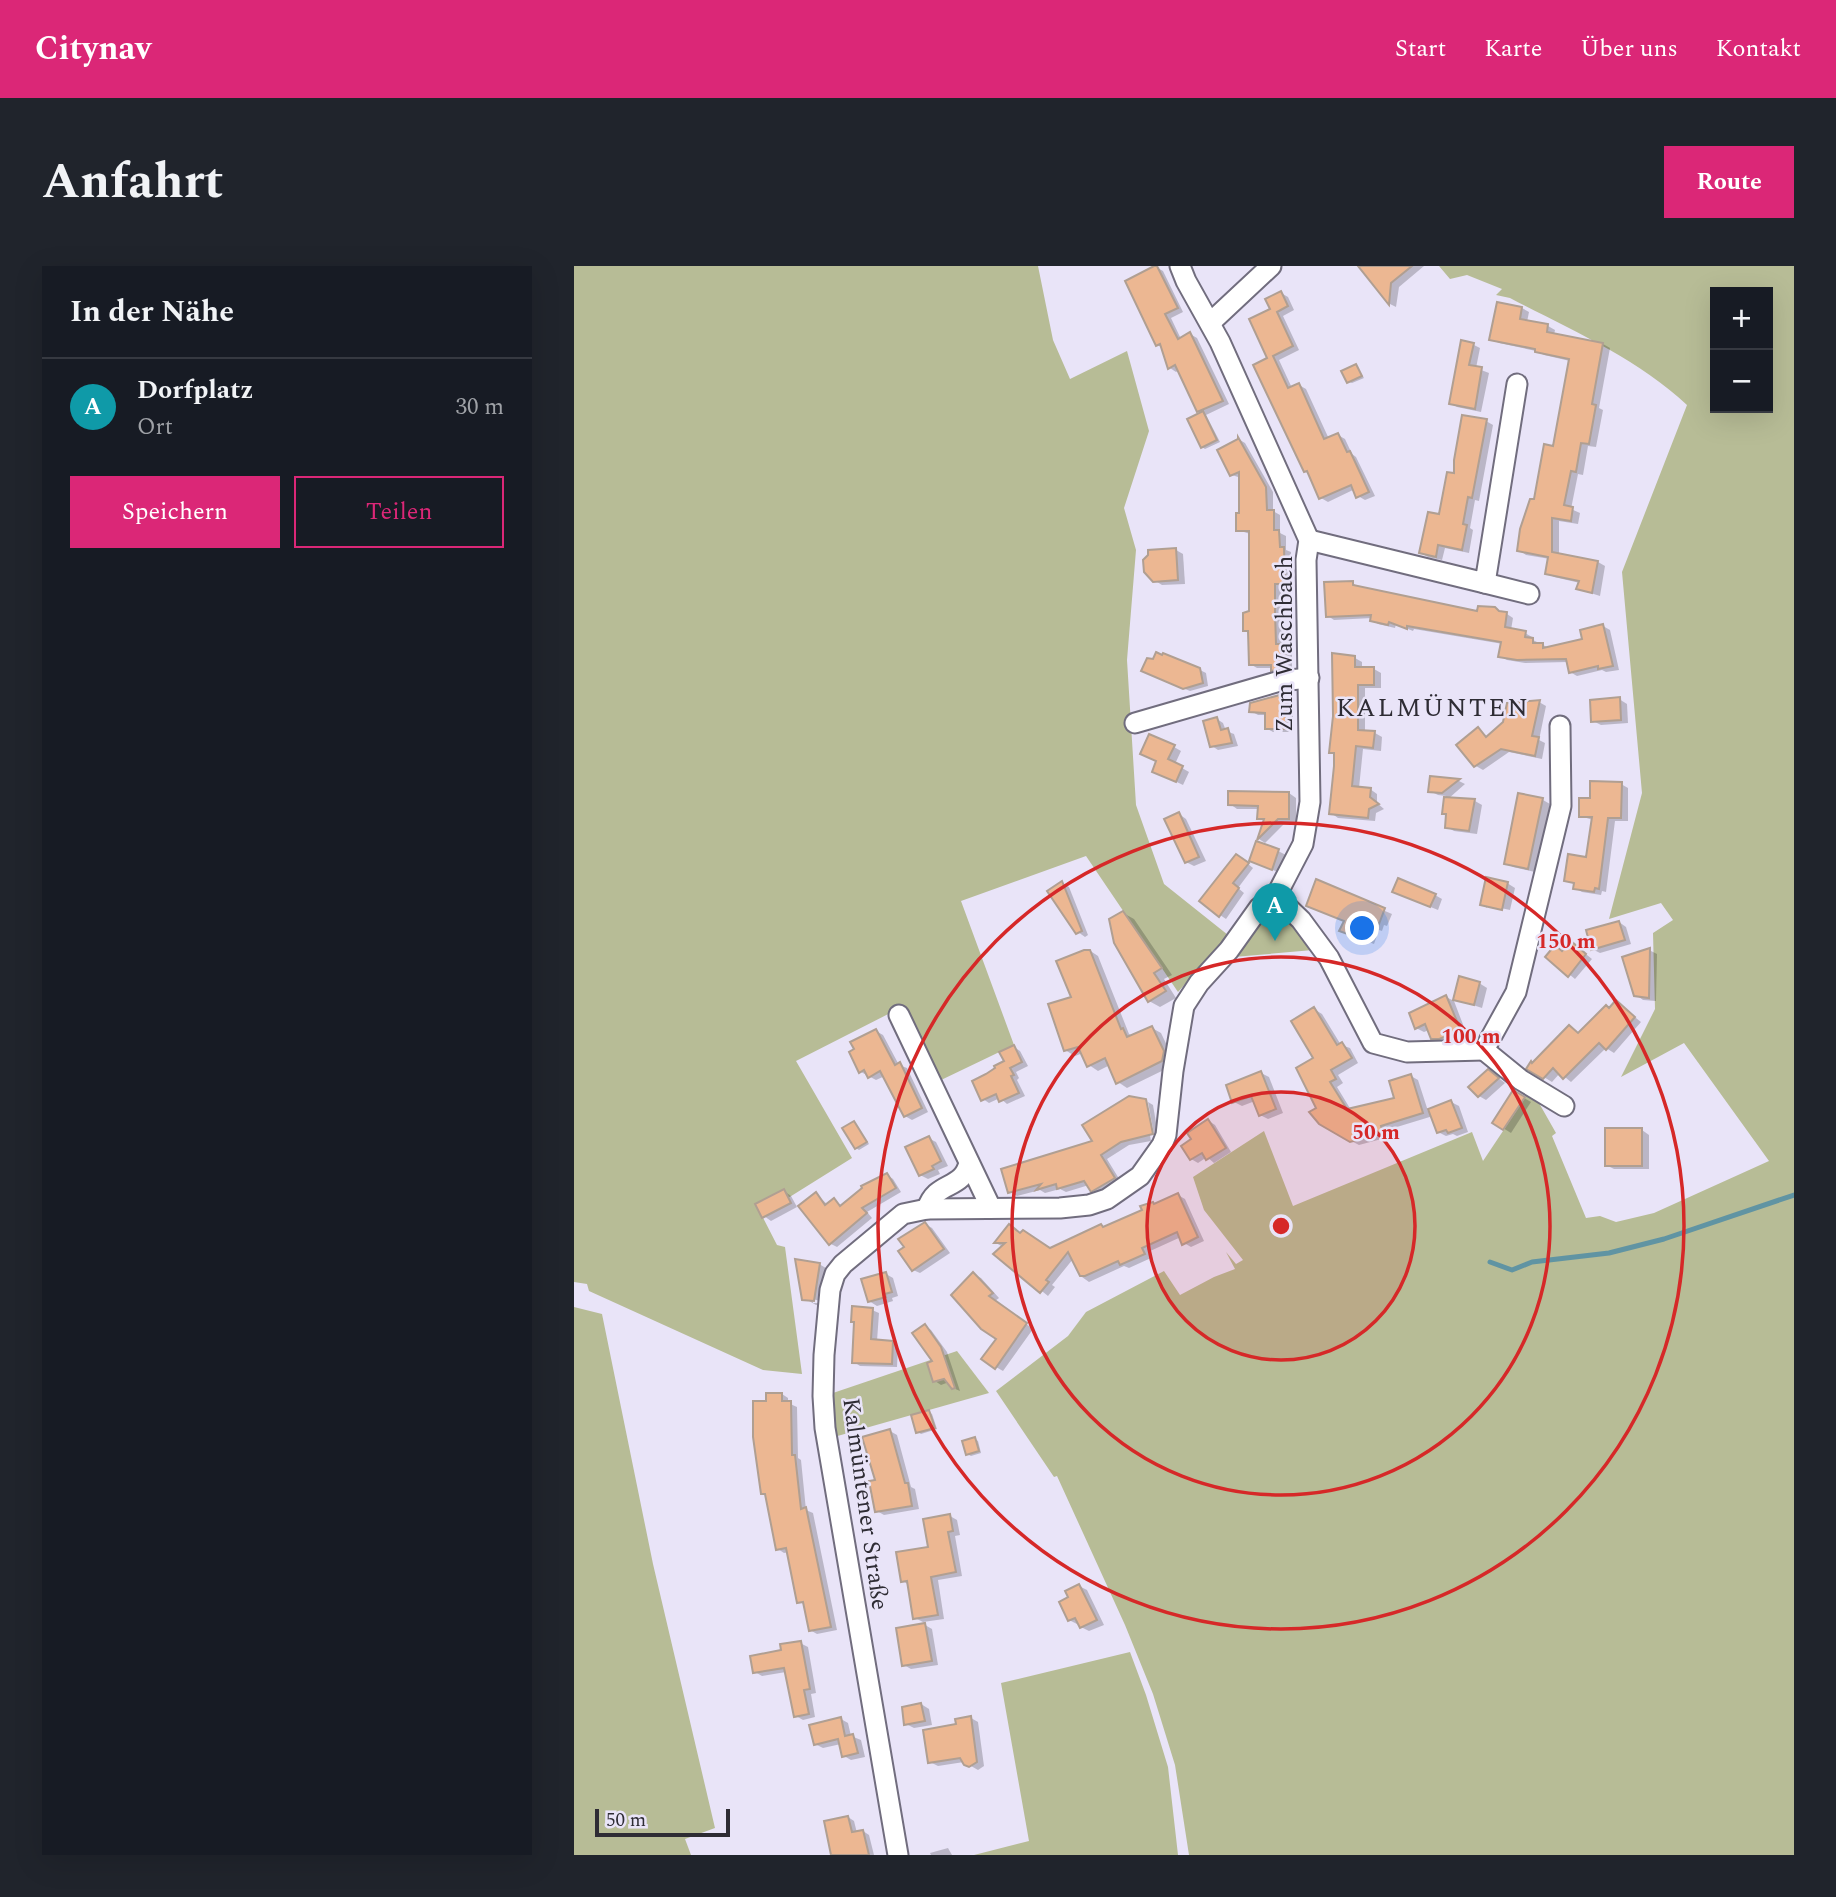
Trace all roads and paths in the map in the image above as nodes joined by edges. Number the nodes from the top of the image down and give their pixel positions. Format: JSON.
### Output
{"nodes":[{"id":1,"x":1180,"y":266,"type":"edge"},
{"id":2,"x":1271,"y":266,"type":"edge"},
{"id":3,"x":1210,"y":323,"type":"junction"},
{"id":4,"x":1517,"y":384,"type":"dead end"},
{"id":5,"x":1310,"y":540,"type":"junction"},
{"id":6,"x":1485,"y":583,"type":"junction"},
{"id":7,"x":1530,"y":594,"type":"dead end"},
{"id":8,"x":1309,"y":678,"type":"junction"},
{"id":9,"x":1135,"y":723,"type":"dead end"},
{"id":10,"x":1560,"y":726,"type":"dead end"},
{"id":11,"x":1276,"y":896,"type":"junction"},
{"id":12,"x":900,"y":1015,"type":"dead end"},
{"id":13,"x":1484,"y":1050,"type":"junction"},
{"id":14,"x":1564,"y":1106,"type":"dead end"},
{"id":15,"x":969,"y":1163,"type":"junction"},
{"id":16,"x":991,"y":1208,"type":"junction"},
{"id":17,"x":927,"y":1209,"type":"junction"},
{"id":18,"x":898,"y":1855,"type":"edge"}],
"edges":[{"from":1,"to":3,"type":"street","name":"Zum Waschbach"},
{"from":2,"to":3,"type":"street"},
{"from":3,"to":5,"type":"street","name":"Zum Waschbach"},
{"from":4,"to":6,"type":"street"},
{"from":5,"to":6,"type":"street"},
{"from":5,"to":8,"type":"street","name":"Zum Waschbach"},
{"from":6,"to":7,"type":"street"},
{"from":8,"to":9,"type":"street"},
{"from":8,"to":11,"type":"street","name":"Zum Waschbach"},
{"from":10,"to":13,"type":"street"},
{"from":11,"to":13,"type":"street"},
{"from":11,"to":16,"type":"street","name":"Kalmüntener Straße"},
{"from":12,"to":15,"type":"street"},
{"from":13,"to":14,"type":"street"},
{"from":15,"to":16,"type":"street"},
{"from":15,"to":17,"type":"street","name":"Kalmüntener Straße"},
{"from":16,"to":17,"type":"street","name":"Kalmüntener Straße"},
{"from":17,"to":18,"type":"street","name":"Kalmüntener Straße"}]}
